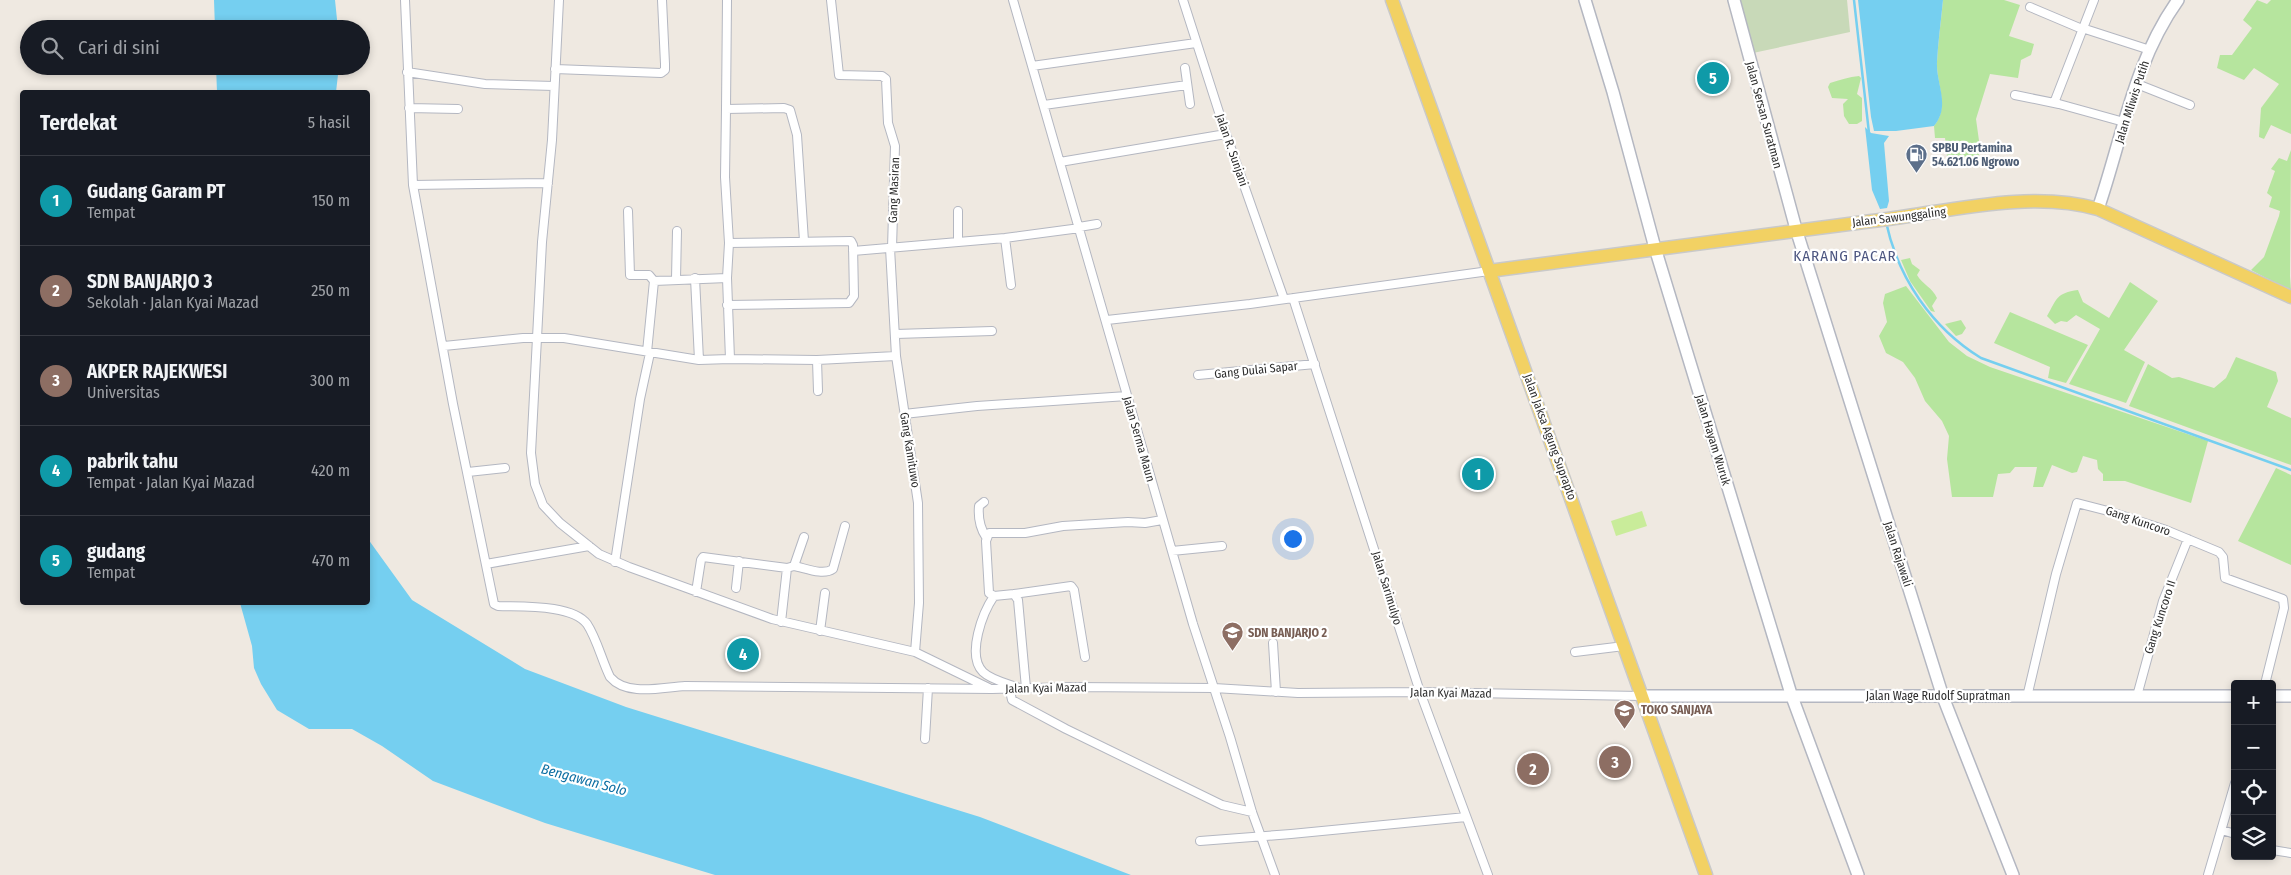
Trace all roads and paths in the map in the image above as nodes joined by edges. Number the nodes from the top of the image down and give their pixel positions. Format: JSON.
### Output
{"nodes":[{"id":1,"x":405,"y":0,"type":"edge"},
{"id":2,"x":558,"y":0,"type":"edge"},
{"id":3,"x":662,"y":0,"type":"edge"},
{"id":4,"x":727,"y":0,"type":"edge"},
{"id":5,"x":831,"y":0,"type":"edge"},
{"id":6,"x":1013,"y":0,"type":"edge"},
{"id":7,"x":1183,"y":0,"type":"edge"},
{"id":8,"x":1392,"y":0,"type":"edge"},
{"id":9,"x":1585,"y":0,"type":"edge"},
{"id":10,"x":1734,"y":0,"type":"edge"},
{"id":11,"x":2094,"y":0,"type":"edge"},
{"id":12,"x":2178,"y":0,"type":"edge"},
{"id":13,"x":2030,"y":7,"type":"dead end"},
{"id":14,"x":2082,"y":29,"type":"junction"},
{"id":15,"x":1196,"y":43,"type":"junction"},
{"id":16,"x":2150,"y":50,"type":"junction"},
{"id":17,"x":1032,"y":66,"type":"junction"},
{"id":18,"x":1185,"y":68,"type":"dead end"},
{"id":19,"x":555,"y":69,"type":"junction"},
{"id":20,"x":407,"y":72,"type":"junction"},
{"id":21,"x":2137,"y":84,"type":"junction"},
{"id":22,"x":554,"y":86,"type":"junction"},
{"id":23,"x":1187,"y":86,"type":"junction"},
{"id":24,"x":2015,"y":95,"type":"dead end"},
{"id":25,"x":1190,"y":104,"type":"dead end"},
{"id":26,"x":2054,"y":104,"type":"junction"},
{"id":27,"x":2190,"y":104,"type":"dead end"},
{"id":28,"x":1044,"y":105,"type":"junction"},
{"id":29,"x":409,"y":108,"type":"junction"},
{"id":30,"x":458,"y":109,"type":"dead end"},
{"id":31,"x":726,"y":109,"type":"junction"},
{"id":32,"x":2124,"y":122,"type":"junction"},
{"id":33,"x":1226,"y":134,"type":"junction"},
{"id":34,"x":1060,"y":162,"type":"junction"},
{"id":35,"x":548,"y":183,"type":"junction"},
{"id":36,"x":413,"y":185,"type":"junction"},
{"id":37,"x":2098,"y":209,"type":"junction"},
{"id":38,"x":628,"y":211,"type":"dead end"},
{"id":39,"x":958,"y":211,"type":"dead end"},
{"id":40,"x":1097,"y":224,"type":"dead end"},
{"id":41,"x":1080,"y":227,"type":"junction"},
{"id":42,"x":1796,"y":229,"type":"junction"},
{"id":43,"x":677,"y":232,"type":"dead end"},
{"id":44,"x":1005,"y":238,"type":"junction"},
{"id":45,"x":804,"y":241,"type":"junction"},
{"id":46,"x":958,"y":242,"type":"junction"},
{"id":47,"x":729,"y":243,"type":"junction"},
{"id":48,"x":891,"y":248,"type":"junction"},
{"id":49,"x":1655,"y":248,"type":"junction"},
{"id":50,"x":853,"y":251,"type":"junction"},
{"id":51,"x":1489,"y":272,"type":"junction"},
{"id":52,"x":695,"y":278,"type":"junction"},
{"id":53,"x":727,"y":278,"type":"junction"},
{"id":54,"x":676,"y":279,"type":"junction"},
{"id":55,"x":654,"y":281,"type":"junction"},
{"id":56,"x":1011,"y":285,"type":"dead end"},
{"id":57,"x":2291,"y":297,"type":"edge"},
{"id":58,"x":1293,"y":298,"type":"junction"},
{"id":59,"x":1284,"y":299,"type":"junction"},
{"id":60,"x":727,"y":305,"type":"junction"},
{"id":61,"x":1107,"y":320,"type":"junction"},
{"id":62,"x":992,"y":331,"type":"dead end"},
{"id":63,"x":896,"y":334,"type":"junction"},
{"id":64,"x":538,"y":338,"type":"junction"},
{"id":65,"x":444,"y":346,"type":"junction"},
{"id":66,"x":649,"y":353,"type":"junction"},
{"id":67,"x":896,"y":356,"type":"junction"},
{"id":68,"x":730,"y":358,"type":"junction"},
{"id":69,"x":699,"y":360,"type":"junction"},
{"id":70,"x":817,"y":360,"type":"junction"},
{"id":71,"x":1315,"y":364,"type":"junction"},
{"id":72,"x":1198,"y":375,"type":"dead end"},
{"id":73,"x":818,"y":390,"type":"dead end"},
{"id":74,"x":1127,"y":396,"type":"junction"},
{"id":75,"x":904,"y":414,"type":"junction"},
{"id":76,"x":505,"y":468,"type":"dead end"},
{"id":77,"x":468,"y":472,"type":"junction"},
{"id":78,"x":984,"y":502,"type":"dead end"},
{"id":79,"x":1162,"y":520,"type":"junction"},
{"id":80,"x":846,"y":526,"type":"dead end"},
{"id":81,"x":804,"y":537,"type":"dead end"},
{"id":82,"x":986,"y":537,"type":"junction"},
{"id":83,"x":2188,"y":539,"type":"junction"},
{"id":84,"x":589,"y":546,"type":"junction"},
{"id":85,"x":1222,"y":546,"type":"dead end"},
{"id":86,"x":1172,"y":551,"type":"junction"},
{"id":87,"x":739,"y":561,"type":"junction"},
{"id":88,"x":615,"y":562,"type":"junction"},
{"id":89,"x":486,"y":564,"type":"junction"},
{"id":90,"x":790,"y":567,"type":"junction"},
{"id":91,"x":736,"y":588,"type":"dead end"},
{"id":92,"x":696,"y":592,"type":"junction"},
{"id":93,"x":825,"y":593,"type":"dead end"},
{"id":94,"x":1014,"y":594,"type":"junction"},
{"id":95,"x":994,"y":596,"type":"junction"},
{"id":96,"x":781,"y":622,"type":"junction"},
{"id":97,"x":820,"y":631,"type":"junction"},
{"id":98,"x":1273,"y":643,"type":"dead end"},
{"id":99,"x":1624,"y":646,"type":"junction"},
{"id":100,"x":914,"y":652,"type":"junction"},
{"id":101,"x":1575,"y":652,"type":"dead end"},
{"id":102,"x":1085,"y":657,"type":"dead end"},
{"id":103,"x":2266,"y":680,"type":"edge"},
{"id":104,"x":928,"y":688,"type":"junction"},
{"id":105,"x":1214,"y":688,"type":"junction"},
{"id":106,"x":992,"y":689,"type":"junction"},
{"id":107,"x":1021,"y":689,"type":"junction"},
{"id":108,"x":1276,"y":692,"type":"junction"},
{"id":109,"x":1420,"y":692,"type":"junction"},
{"id":110,"x":1791,"y":694,"type":"junction"},
{"id":111,"x":1642,"y":696,"type":"junction"},
{"id":112,"x":1943,"y":696,"type":"junction"},
{"id":113,"x":2027,"y":696,"type":"junction"},
{"id":114,"x":2137,"y":696,"type":"junction"},
{"id":115,"x":2231,"y":696,"type":"edge"},
{"id":116,"x":2276,"y":696,"type":"edge"},
{"id":117,"x":2291,"y":696,"type":"edge"},
{"id":118,"x":925,"y":739,"type":"dead end"},
{"id":119,"x":2231,"y":797,"type":"edge"},
{"id":120,"x":1252,"y":812,"type":"junction"},
{"id":121,"x":1466,"y":817,"type":"junction"},
{"id":122,"x":2222,"y":830,"type":"junction"},
{"id":123,"x":2231,"y":833,"type":"edge"},
{"id":124,"x":1262,"y":835,"type":"junction"},
{"id":125,"x":1200,"y":841,"type":"dead end"},
{"id":126,"x":2276,"y":851,"type":"edge"},
{"id":127,"x":2291,"y":853,"type":"edge"},
{"id":128,"x":1276,"y":875,"type":"edge"},
{"id":129,"x":1488,"y":875,"type":"edge"},
{"id":130,"x":1706,"y":875,"type":"edge"},
{"id":131,"x":1858,"y":875,"type":"edge"},
{"id":132,"x":2013,"y":875,"type":"edge"},
{"id":133,"x":2208,"y":875,"type":"edge"}],
"edges":[{"from":1,"to":20,"type":"street"},
{"from":2,"to":19,"type":"street"},
{"from":3,"to":19,"type":"street"},
{"from":4,"to":31,"type":"street"},
{"from":5,"to":48,"type":"street","name":"Gang Masiran"},
{"from":6,"to":17,"type":"street","name":"Jalan Serma Maun"},
{"from":7,"to":15,"type":"street","name":"Jalan R. Sunjani"},
{"from":8,"to":51,"type":"main road","name":"Jalan Jaksa Agung Suprapto"},
{"from":9,"to":49,"type":"main road","name":"Jalan Hayam Wuruk"},
{"from":10,"to":42,"type":"main road","name":"Jalan Sersan Suratman"},
{"from":11,"to":14,"type":"street"},
{"from":12,"to":16,"type":"main road","name":"Jalan Mliwis Putih"},
{"from":13,"to":14,"type":"street"},
{"from":14,"to":16,"type":"street"},
{"from":14,"to":26,"type":"street"},
{"from":15,"to":17,"type":"street"},
{"from":15,"to":33,"type":"street","name":"Jalan R. Sunjani"},
{"from":16,"to":21,"type":"main road","name":"Jalan Mliwis Putih"},
{"from":17,"to":28,"type":"street","name":"Jalan Serma Maun"},
{"from":18,"to":23,"type":"street"},
{"from":19,"to":22,"type":"street"},
{"from":20,"to":22,"type":"street"},
{"from":20,"to":29,"type":"street"},
{"from":21,"to":27,"type":"street"},
{"from":21,"to":32,"type":"main road","name":"Jalan Mliwis Putih"},
{"from":22,"to":35,"type":"street"},
{"from":23,"to":25,"type":"street"},
{"from":23,"to":28,"type":"street"},
{"from":24,"to":26,"type":"street"},
{"from":26,"to":32,"type":"street"},
{"from":28,"to":34,"type":"street","name":"Jalan Serma Maun"},
{"from":29,"to":30,"type":"street"},
{"from":29,"to":36,"type":"street"},
{"from":31,"to":45,"type":"street"},
{"from":31,"to":47,"type":"street"},
{"from":32,"to":37,"type":"main road","name":"Jalan Mliwis Putih"},
{"from":33,"to":34,"type":"street"},
{"from":33,"to":59,"type":"street","name":"Jalan R. Sunjani"},
{"from":34,"to":41,"type":"street","name":"Jalan Serma Maun"},
{"from":35,"to":36,"type":"street"},
{"from":35,"to":64,"type":"street"},
{"from":36,"to":65,"type":"street"},
{"from":37,"to":42,"type":"main road","name":"Jalan Sawunggaling"},
{"from":37,"to":57,"type":"main road","name":"Jalan Sawunggaling"},
{"from":38,"to":55,"type":"street"},
{"from":39,"to":46,"type":"street"},
{"from":40,"to":41,"type":"street"},
{"from":41,"to":44,"type":"street"},
{"from":41,"to":61,"type":"street","name":"Jalan Serma Maun"},
{"from":42,"to":49,"type":"main road","name":"Jalan Sawunggaling"},
{"from":42,"to":112,"type":"main road","name":"Jalan Rajawali"},
{"from":43,"to":54,"type":"street"},
{"from":44,"to":46,"type":"street"},
{"from":44,"to":56,"type":"street"},
{"from":45,"to":47,"type":"street"},
{"from":45,"to":50,"type":"street"},
{"from":46,"to":48,"type":"street"},
{"from":47,"to":53,"type":"street"},
{"from":48,"to":50,"type":"street"},
{"from":48,"to":63,"type":"street","name":"Gang Kamituwo"},
{"from":49,"to":51,"type":"main road","name":"Jalan Sawunggaling"},
{"from":49,"to":110,"type":"main road","name":"Jalan Hayam Wuruk"},
{"from":50,"to":60,"type":"street"},
{"from":51,"to":58,"type":"street"},
{"from":51,"to":99,"type":"main road","name":"Jalan Jaksa Agung Suprapto"},
{"from":52,"to":53,"type":"street"},
{"from":52,"to":54,"type":"street"},
{"from":52,"to":69,"type":"street"},
{"from":53,"to":60,"type":"street"},
{"from":54,"to":55,"type":"street"},
{"from":55,"to":66,"type":"street"},
{"from":58,"to":59,"type":"street"},
{"from":58,"to":71,"type":"street","name":"Jalan Sarimulyo"},
{"from":59,"to":61,"type":"street"},
{"from":60,"to":68,"type":"street"},
{"from":61,"to":74,"type":"street","name":"Jalan Serma Maun"},
{"from":62,"to":63,"type":"street"},
{"from":63,"to":67,"type":"street","name":"Gang Kamituwo"},
{"from":64,"to":65,"type":"street"},
{"from":64,"to":66,"type":"street"},
{"from":64,"to":84,"type":"street"},
{"from":65,"to":77,"type":"street"},
{"from":66,"to":69,"type":"street"},
{"from":66,"to":88,"type":"street"},
{"from":67,"to":70,"type":"street"},
{"from":67,"to":75,"type":"street","name":"Gang Kamituwo"},
{"from":68,"to":69,"type":"street"},
{"from":68,"to":70,"type":"street"},
{"from":70,"to":73,"type":"street"},
{"from":71,"to":72,"type":"street","name":"Gang Dulai Sapar"},
{"from":71,"to":109,"type":"street","name":"Jalan Sarimulyo"},
{"from":74,"to":75,"type":"street"},
{"from":74,"to":79,"type":"street","name":"Jalan Serma Maun"},
{"from":75,"to":100,"type":"street","name":"Gang Kamituwo"},
{"from":76,"to":77,"type":"street"},
{"from":77,"to":89,"type":"street"},
{"from":78,"to":82,"type":"street"},
{"from":79,"to":82,"type":"street"},
{"from":79,"to":86,"type":"street","name":"Jalan Serma Maun"},
{"from":80,"to":90,"type":"street"},
{"from":81,"to":90,"type":"street"},
{"from":82,"to":95,"type":"street"},
{"from":83,"to":103,"type":"street","name":"Gang Kuncoro"},
{"from":83,"to":113,"type":"street","name":"Gang Kuncoro"},
{"from":83,"to":114,"type":"street","name":"Gang Kuncoro II"},
{"from":84,"to":88,"type":"street"},
{"from":84,"to":89,"type":"street"},
{"from":85,"to":86,"type":"street"},
{"from":86,"to":105,"type":"street","name":"Jalan Serma Maun"},
{"from":87,"to":90,"type":"street"},
{"from":87,"to":91,"type":"street"},
{"from":87,"to":92,"type":"street"},
{"from":88,"to":92,"type":"street"},
{"from":89,"to":104,"type":"street","name":"Jalan Kyai Mazad"},
{"from":90,"to":96,"type":"street"},
{"from":92,"to":96,"type":"street"},
{"from":93,"to":97,"type":"street"},
{"from":94,"to":95,"type":"street"},
{"from":94,"to":102,"type":"street"},
{"from":94,"to":107,"type":"street"},
{"from":95,"to":107,"type":"street"},
{"from":96,"to":97,"type":"street"},
{"from":97,"to":100,"type":"street"},
{"from":98,"to":108,"type":"street"},
{"from":99,"to":101,"type":"street"},
{"from":99,"to":111,"type":"main road","name":"Jalan Jaksa Agung Suprapto"},
{"from":100,"to":106,"type":"street"},
{"from":104,"to":106,"type":"street","name":"Jalan Kyai Mazad"},
{"from":104,"to":118,"type":"street"},
{"from":105,"to":107,"type":"street","name":"Jalan Kyai Mazad"},
{"from":105,"to":108,"type":"street","name":"Jalan Kyai Mazad"},
{"from":105,"to":120,"type":"street","name":"Jalan Serma Maun"},
{"from":106,"to":107,"type":"street","name":"Jalan Kyai Mazad"},
{"from":107,"to":120,"type":"street"},
{"from":108,"to":109,"type":"street","name":"Jalan Kyai Mazad"},
{"from":109,"to":111,"type":"street","name":"Jalan Kyai Mazad"},
{"from":109,"to":121,"type":"street","name":"Jalan Sarimulyo"},
{"from":110,"to":111,"type":"main road","name":"Jalan Wage Rudolf Supratman"},
{"from":110,"to":112,"type":"main road","name":"Jalan Wage Rudolf Supratman"},
{"from":110,"to":131,"type":"main road","name":"Jalan Hayam Wuruk"},
{"from":111,"to":130,"type":"main road","name":"Jalan Jaksa Agung Suprapto"},
{"from":112,"to":113,"type":"main road","name":"Jalan Wage Rudolf Supratman"},
{"from":112,"to":132,"type":"main road","name":"Jalan Rajawali"},
{"from":113,"to":114,"type":"main road","name":"Jalan Wage Rudolf Supratman"},
{"from":114,"to":115,"type":"main road","name":"Jalan Wage Rudolf Supratman"},
{"from":116,"to":117,"type":"main road"},
{"from":119,"to":122,"type":"street"},
{"from":120,"to":124,"type":"street","name":"Jalan Serma Maun"},
{"from":121,"to":124,"type":"street"},
{"from":121,"to":129,"type":"street","name":"Jalan Sarimulyo"},
{"from":122,"to":123,"type":"street"},
{"from":122,"to":133,"type":"street"},
{"from":124,"to":125,"type":"street"},
{"from":124,"to":128,"type":"street","name":"Jalan Serma Maun"},
{"from":126,"to":127,"type":"street"}]}
